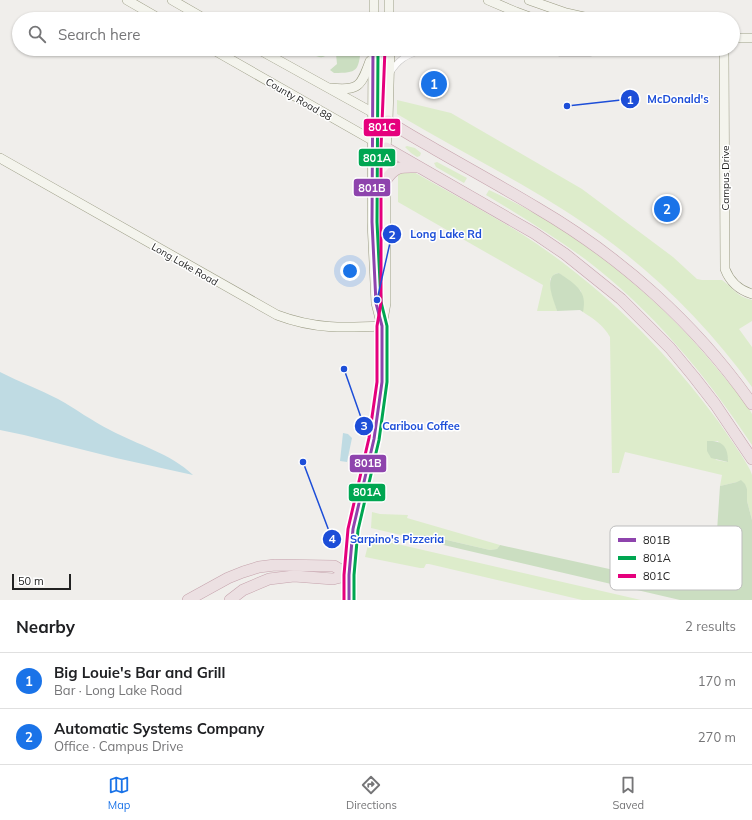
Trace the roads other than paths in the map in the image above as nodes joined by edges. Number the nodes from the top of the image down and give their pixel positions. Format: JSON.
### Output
{"nodes":[{"id":1,"x":127,"y":0,"type":"edge"},
{"id":2,"x":172,"y":0,"type":"edge"},
{"id":3,"x":374,"y":0,"type":"edge"},
{"id":4,"x":389,"y":0,"type":"edge"},
{"id":5,"x":488,"y":0,"type":"edge"},
{"id":6,"x":529,"y":0,"type":"edge"},
{"id":7,"x":148,"y":12,"type":"edge"},
{"id":8,"x":193,"y":12,"type":"edge"},
{"id":9,"x":374,"y":12,"type":"edge"},
{"id":10,"x":389,"y":12,"type":"edge"},
{"id":11,"x":516,"y":12,"type":"edge"},
{"id":12,"x":556,"y":12,"type":"edge"},
{"id":13,"x":740,"y":38,"type":"edge"},
{"id":14,"x":752,"y":38,"type":"edge"},
{"id":15,"x":224,"y":56,"type":"edge"},
{"id":16,"x":271,"y":56,"type":"edge"},
{"id":17,"x":371,"y":56,"type":"edge"},
{"id":18,"x":373,"y":56,"type":"edge"},
{"id":19,"x":389,"y":56,"type":"edge"},
{"id":20,"x":408,"y":56,"type":"edge"},
{"id":21,"x":724,"y":56,"type":"edge"},
{"id":22,"x":388,"y":75,"type":"junction"},
{"id":23,"x":328,"y":88,"type":"junction"},
{"id":24,"x":372,"y":113,"type":"junction"},
{"id":25,"x":388,"y":121,"type":"junction"},
{"id":26,"x":372,"y":141,"type":"junction"},
{"id":27,"x":386,"y":148,"type":"junction"},
{"id":28,"x":0,"y":158,"type":"edge"},
{"id":29,"x":420,"y":167,"type":"junction"},
{"id":30,"x":386,"y":180,"type":"junction"},
{"id":31,"x":752,"y":294,"type":"edge"},
{"id":32,"x":382,"y":326,"type":"junction"},
{"id":33,"x":752,"y":404,"type":"edge"},
{"id":34,"x":752,"y":459,"type":"edge"},
{"id":35,"x":349,"y":576,"type":"junction"},
{"id":36,"x":188,"y":600,"type":"edge"},
{"id":37,"x":230,"y":600,"type":"edge"},
{"id":38,"x":349,"y":600,"type":"edge"}],
"edges":[{"from":1,"to":7,"type":"main road"},
{"from":2,"to":8,"type":"main road"},
{"from":3,"to":9,"type":"main road"},
{"from":4,"to":10,"type":"main road"},
{"from":5,"to":11,"type":"main road"},
{"from":6,"to":12,"type":"main road"},
{"from":13,"to":14,"type":"main road"},
{"from":15,"to":26,"type":"main road","name":"County Road 88"},
{"from":16,"to":23,"type":"main road"},
{"from":17,"to":23,"type":"main road"},
{"from":18,"to":24,"type":"main road"},
{"from":19,"to":22,"type":"main road"},
{"from":20,"to":22,"type":"street"},
{"from":21,"to":31,"type":"main road","name":"Campus Drive"},
{"from":22,"to":25,"type":"main road"},
{"from":23,"to":24,"type":"main road"},
{"from":24,"to":25,"type":"main road"},
{"from":24,"to":26,"type":"main road"},
{"from":25,"to":27,"type":"main road"},
{"from":25,"to":33,"type":"highway"},
{"from":26,"to":27,"type":"main road","name":"County Road 88"},
{"from":26,"to":32,"type":"main road"},
{"from":27,"to":29,"type":"highway"},
{"from":27,"to":30,"type":"main road"},
{"from":28,"to":32,"type":"main road","name":"Long Lake Road"},
{"from":29,"to":30,"type":"highway"},
{"from":29,"to":34,"type":"highway"},
{"from":30,"to":32,"type":"main road"},
{"from":32,"to":35,"type":"main road"},
{"from":35,"to":36,"type":"highway"},
{"from":35,"to":37,"type":"highway"},
{"from":35,"to":38,"type":"main road"}]}
